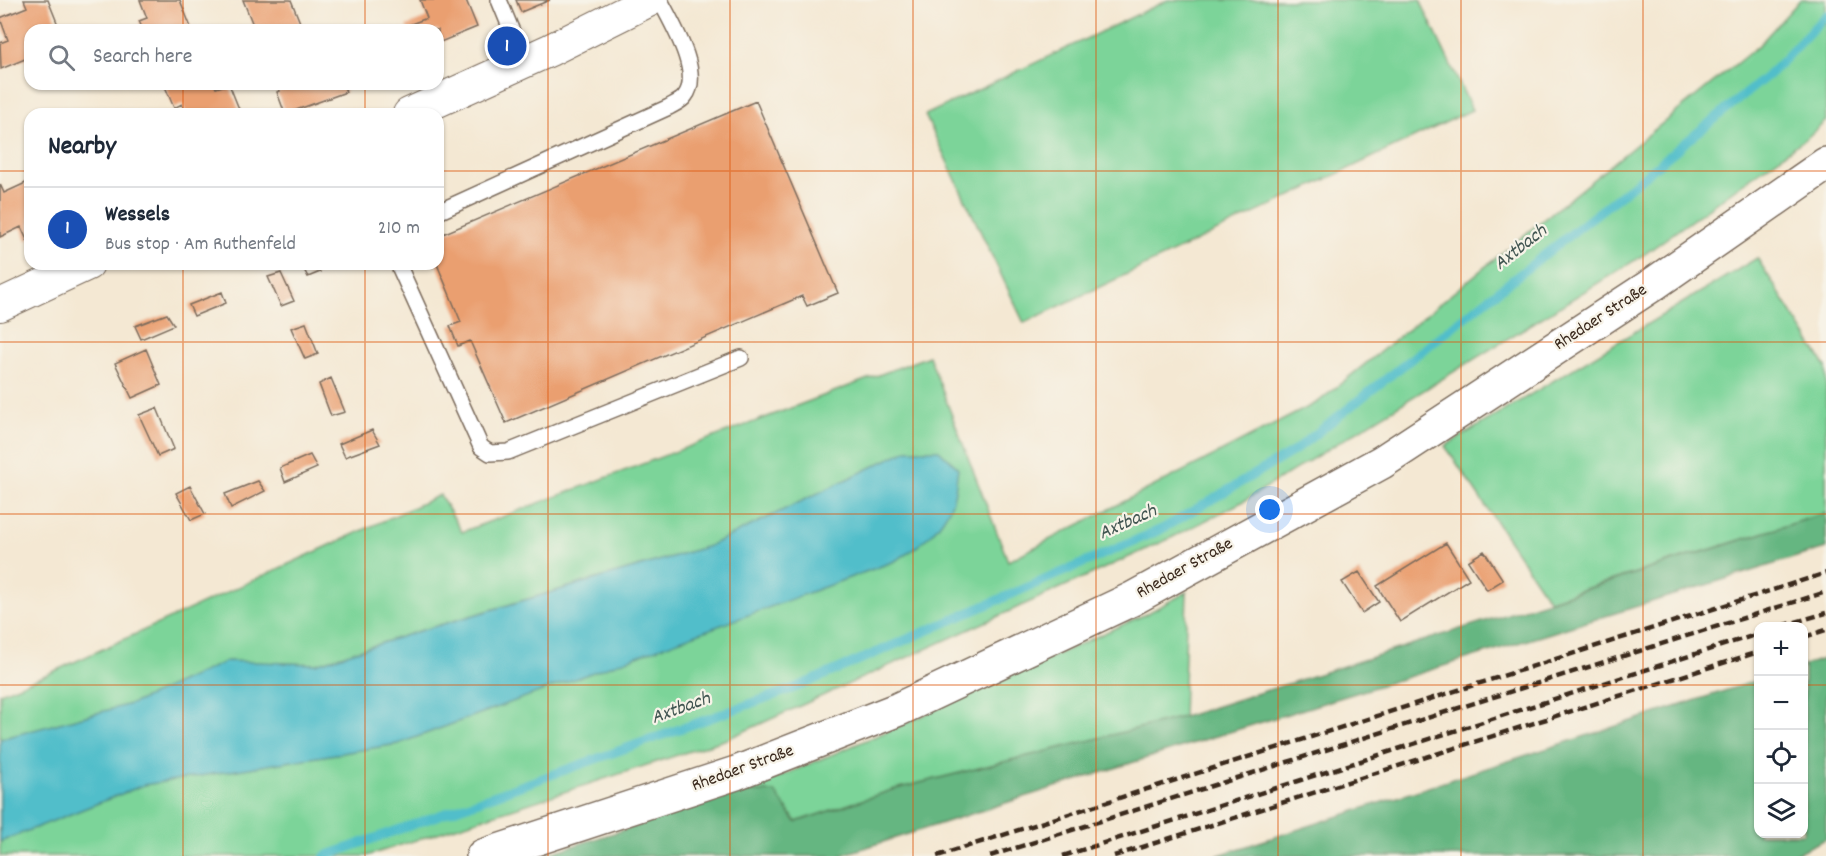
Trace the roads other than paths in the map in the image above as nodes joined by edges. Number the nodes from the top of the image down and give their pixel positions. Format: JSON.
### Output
{"nodes":[{"id":1,"x":499,"y":0,"type":"edge"},
{"id":2,"x":650,"y":0,"type":"edge"},
{"id":3,"x":660,"y":0,"type":"edge"},
{"id":4,"x":524,"y":61,"type":"junction"},
{"id":5,"x":422,"y":108,"type":"edge"},
{"id":6,"x":1826,"y":164,"type":"edge"},
{"id":7,"x":444,"y":209,"type":"edge"},
{"id":8,"x":75,"y":270,"type":"edge"},
{"id":9,"x":401,"y":270,"type":"edge"},
{"id":10,"x":0,"y":305,"type":"edge"},
{"id":11,"x":741,"y":358,"type":"dead end"},
{"id":12,"x":483,"y":856,"type":"edge"}],
"edges":[{"from":1,"to":4,"type":"lane"},
{"from":2,"to":4,"type":"street"},
{"from":3,"to":7,"type":"lane"},
{"from":4,"to":5,"type":"street"},
{"from":6,"to":12,"type":"street","name":"Rhedaer Straße"},
{"from":8,"to":10,"type":"street"},
{"from":9,"to":11,"type":"lane"}]}
